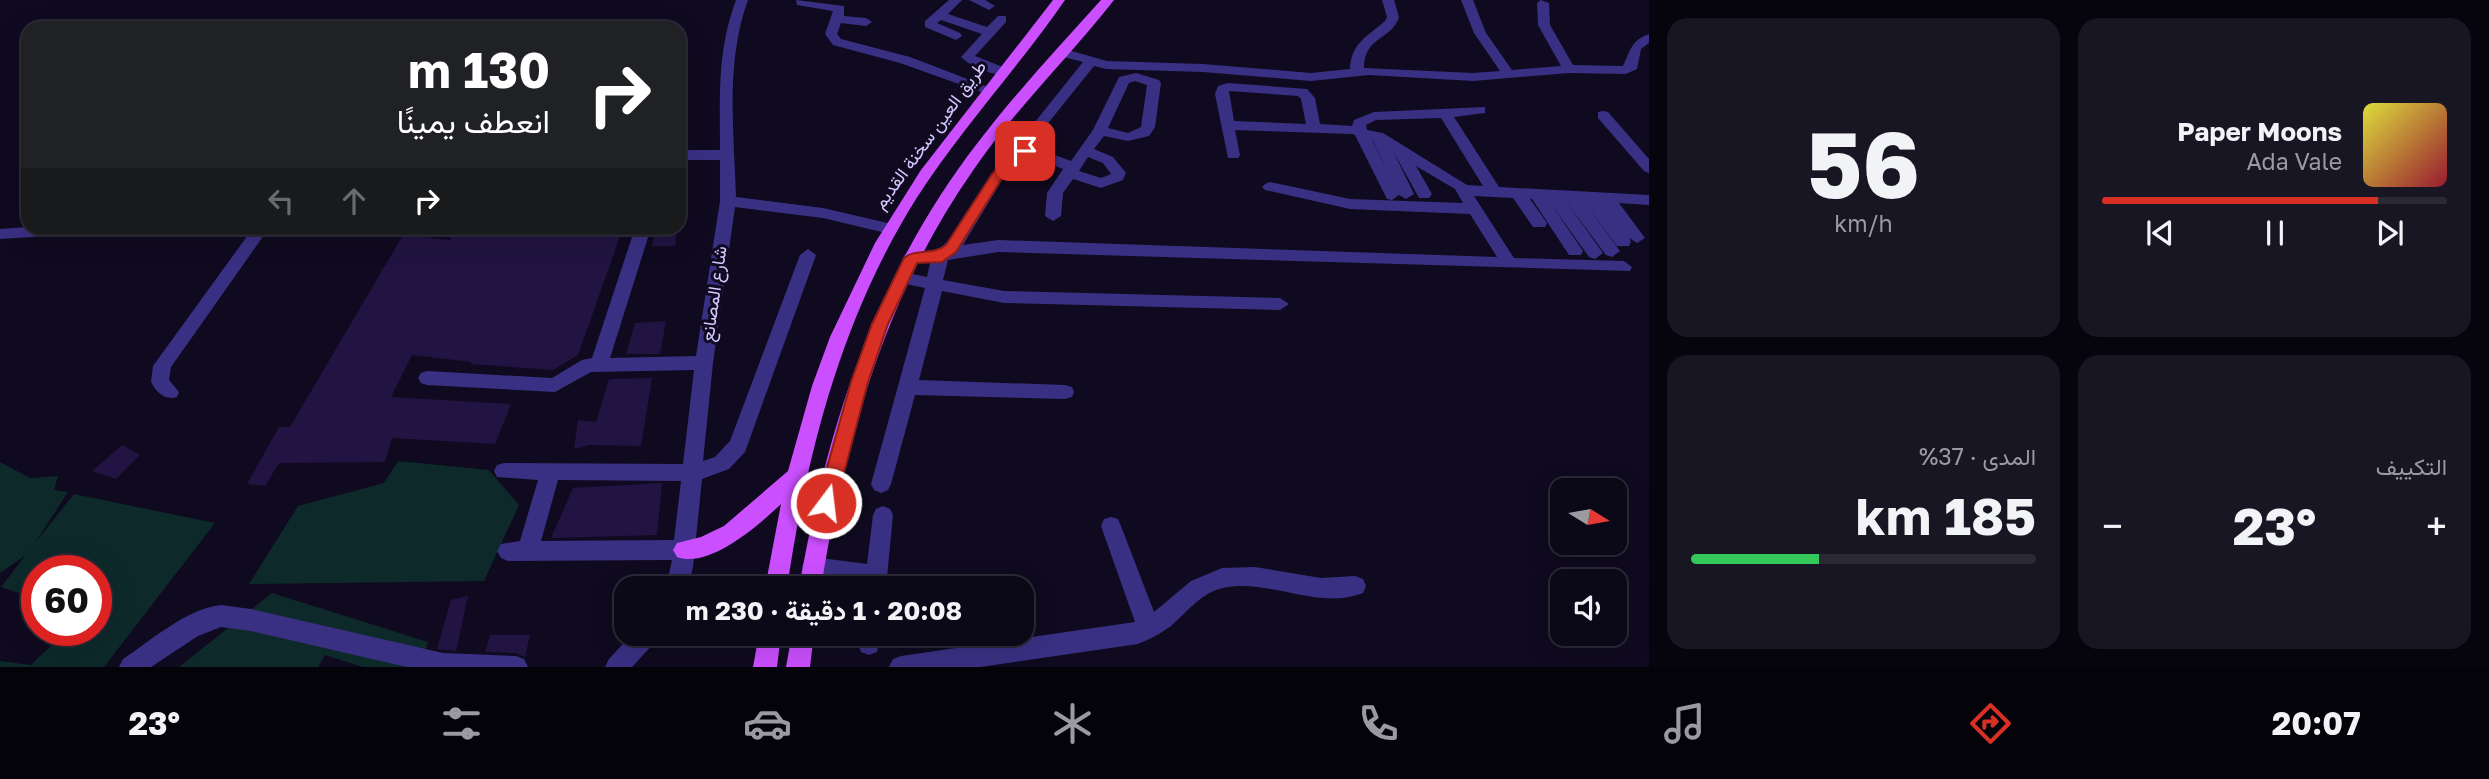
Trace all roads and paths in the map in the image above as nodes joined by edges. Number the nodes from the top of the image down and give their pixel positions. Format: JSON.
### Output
{"nodes":[{"id":1,"x":742,"y":0,"type":"edge"},
{"id":2,"x":975,"y":0,"type":"edge"},
{"id":3,"x":1108,"y":0,"type":"edge"},
{"id":4,"x":1388,"y":0,"type":"edge"},
{"id":5,"x":1467,"y":0,"type":"edge"},
{"id":6,"x":1543,"y":3,"type":"dead end"},
{"id":7,"x":800,"y":5,"type":"edge"},
{"id":8,"x":1052,"y":5,"type":"edge"},
{"id":9,"x":989,"y":6,"type":"dead end"},
{"id":10,"x":947,"y":8,"type":"edge"},
{"id":11,"x":837,"y":19,"type":"junction"},
{"id":12,"x":866,"y":22,"type":"dead end"},
{"id":13,"x":956,"y":36,"type":"dead end"},
{"id":14,"x":1649,"y":38,"type":"edge"},
{"id":15,"x":1061,"y":52,"type":"junction"},
{"id":16,"x":1090,"y":62,"type":"junction"},
{"id":17,"x":1569,"y":69,"type":"junction"},
{"id":18,"x":1357,"y":71,"type":"junction"},
{"id":19,"x":1003,"y":72,"type":"junction"},
{"id":20,"x":1509,"y":75,"type":"junction"},
{"id":21,"x":989,"y":90,"type":"junction"},
{"id":22,"x":1480,"y":110,"type":"dead end"},
{"id":23,"x":1445,"y":114,"type":"junction"},
{"id":24,"x":1603,"y":115,"type":"dead end"},
{"id":25,"x":1228,"y":125,"type":"junction"},
{"id":26,"x":1314,"y":129,"type":"junction"},
{"id":27,"x":1100,"y":131,"type":"junction"},
{"id":28,"x":1360,"y":131,"type":"junction"},
{"id":29,"x":1377,"y":136,"type":"junction"},
{"id":30,"x":1401,"y":150,"type":"junction"},
{"id":31,"x":1040,"y":151,"type":"junction"},
{"id":32,"x":686,"y":155,"type":"edge"},
{"id":33,"x":728,"y":155,"type":"junction"},
{"id":34,"x":1233,"y":155,"type":"dead end"},
{"id":35,"x":1076,"y":163,"type":"junction"},
{"id":36,"x":1649,"y":168,"type":"edge"},
{"id":37,"x":1270,"y":187,"type":"dead end"},
{"id":38,"x":1463,"y":190,"type":"junction"},
{"id":39,"x":1494,"y":191,"type":"junction"},
{"id":40,"x":1518,"y":192,"type":"junction"},
{"id":41,"x":1424,"y":194,"type":"dead end"},
{"id":42,"x":1545,"y":194,"type":"junction"},
{"id":43,"x":1572,"y":196,"type":"junction"},
{"id":44,"x":1590,"y":197,"type":"junction"},
{"id":45,"x":1607,"y":198,"type":"junction"},
{"id":46,"x":1649,"y":200,"type":"edge"},
{"id":47,"x":728,"y":201,"type":"junction"},
{"id":48,"x":1475,"y":209,"type":"junction"},
{"id":49,"x":1053,"y":216,"type":"dead end"},
{"id":50,"x":1539,"y":223,"type":"dead end"},
{"id":51,"x":890,"y":229,"type":"junction"},
{"id":52,"x":21,"y":233,"type":"edge"},
{"id":53,"x":0,"y":234,"type":"edge"},
{"id":54,"x":256,"y":235,"type":"edge"},
{"id":55,"x":641,"y":235,"type":"edge"},
{"id":56,"x":1624,"y":244,"type":"junction"},
{"id":57,"x":1575,"y":251,"type":"dead end"},
{"id":58,"x":1595,"y":253,"type":"dead end"},
{"id":59,"x":808,"y":255,"type":"dead end"},
{"id":60,"x":942,"y":257,"type":"junction"},
{"id":61,"x":911,"y":258,"type":"junction"},
{"id":62,"x":1509,"y":263,"type":"junction"},
{"id":63,"x":1624,"y":267,"type":"dead end"},
{"id":64,"x":902,"y":278,"type":"junction"},
{"id":65,"x":933,"y":285,"type":"junction"},
{"id":66,"x":1280,"y":304,"type":"dead end"},
{"id":67,"x":704,"y":363,"type":"junction"},
{"id":68,"x":599,"y":364,"type":"junction"},
{"id":69,"x":427,"y":378,"type":"dead end"},
{"id":70,"x":908,"y":387,"type":"junction"},
{"id":71,"x":170,"y":392,"type":"dead end"},
{"id":72,"x":1065,"y":392,"type":"dead end"},
{"id":73,"x":504,"y":471,"type":"dead end"},
{"id":74,"x":550,"y":472,"type":"junction"},
{"id":75,"x":693,"y":473,"type":"junction"},
{"id":76,"x":796,"y":476,"type":"junction"},
{"id":77,"x":881,"y":484,"type":"dead end"},
{"id":78,"x":883,"y":515,"type":"dead end"},
{"id":79,"x":1111,"y":526,"type":"dead end"},
{"id":80,"x":684,"y":550,"type":"junction"},
{"id":81,"x":679,"y":576,"type":"edge"},
{"id":82,"x":778,"y":576,"type":"edge"},
{"id":83,"x":812,"y":576,"type":"edge"},
{"id":84,"x":877,"y":576,"type":"edge"},
{"id":85,"x":1355,"y":586,"type":"dead end"},
{"id":86,"x":1149,"y":629,"type":"junction"},
{"id":87,"x":636,"y":646,"type":"edge"},
{"id":88,"x":768,"y":646,"type":"edge"},
{"id":89,"x":802,"y":646,"type":"edge"},
{"id":90,"x":443,"y":666,"type":"edge"},
{"id":91,"x":131,"y":667,"type":"edge"},
{"id":92,"x":516,"y":667,"type":"edge"},
{"id":93,"x":617,"y":667,"type":"edge"},
{"id":94,"x":765,"y":667,"type":"edge"},
{"id":95,"x":799,"y":667,"type":"edge"},
{"id":96,"x":901,"y":667,"type":"edge"}],
"edges":[{"from":1,"to":33,"type":"street","name":"شارع المصانع"},
{"from":2,"to":9,"type":"street"},
{"from":3,"to":15,"type":"main road"},
{"from":4,"to":18,"type":"street"},
{"from":5,"to":20,"type":"street"},
{"from":6,"to":17,"type":"street"},
{"from":7,"to":11,"type":"street"},
{"from":8,"to":19,"type":"main road","name":"طريق العين سخنة القديم"},
{"from":10,"to":13,"type":"street"},
{"from":10,"to":19,"type":"street"},
{"from":11,"to":12,"type":"street"},
{"from":11,"to":21,"type":"street"},
{"from":14,"to":17,"type":"street"},
{"from":15,"to":16,"type":"street"},
{"from":15,"to":61,"type":"main road"},
{"from":16,"to":18,"type":"street"},
{"from":16,"to":31,"type":"street"},
{"from":17,"to":20,"type":"street"},
{"from":18,"to":20,"type":"street"},
{"from":19,"to":21,"type":"main road","name":"طريق العين سخنة القديم"},
{"from":21,"to":51,"type":"main road","name":"طريق العين سخنة القديم"},
{"from":22,"to":23,"type":"street"},
{"from":23,"to":28,"type":"street"},
{"from":23,"to":39,"type":"street"},
{"from":24,"to":36,"type":"street"},
{"from":25,"to":26,"type":"street"},
{"from":25,"to":26,"type":"street"},
{"from":25,"to":34,"type":"street"},
{"from":26,"to":28,"type":"street"},
{"from":27,"to":27,"type":"street"},
{"from":27,"to":35,"type":"street"},
{"from":28,"to":29,"type":"street"},
{"from":28,"to":29,"type":"street"},
{"from":29,"to":30,"type":"street"},
{"from":30,"to":38,"type":"street"},
{"from":30,"to":41,"type":"street"},
{"from":31,"to":35,"type":"street"},
{"from":31,"to":60,"type":"street"},
{"from":32,"to":33,"type":"street"},
{"from":33,"to":47,"type":"street","name":"شارع المصانع"},
{"from":35,"to":49,"type":"street"},
{"from":37,"to":48,"type":"street"},
{"from":38,"to":39,"type":"street"},
{"from":38,"to":48,"type":"street"},
{"from":39,"to":40,"type":"street"},
{"from":40,"to":42,"type":"street"},
{"from":40,"to":50,"type":"street"},
{"from":42,"to":43,"type":"street"},
{"from":42,"to":57,"type":"street"},
{"from":42,"to":58,"type":"street"},
{"from":43,"to":44,"type":"street"},
{"from":43,"to":56,"type":"street"},
{"from":44,"to":45,"type":"street"},
{"from":44,"to":56,"type":"street"},
{"from":45,"to":46,"type":"street"},
{"from":45,"to":56,"type":"street"},
{"from":47,"to":51,"type":"street"},
{"from":47,"to":67,"type":"street","name":"شارع المصانع"},
{"from":48,"to":62,"type":"street"},
{"from":51,"to":76,"type":"main road","name":"طريق العين سخنة القديم"},
{"from":52,"to":53,"type":"street"},
{"from":54,"to":71,"type":"street"},
{"from":55,"to":68,"type":"street"},
{"from":59,"to":75,"type":"street"},
{"from":60,"to":61,"type":"street"},
{"from":60,"to":62,"type":"street"},
{"from":60,"to":65,"type":"street"},
{"from":61,"to":64,"type":"main road"},
{"from":62,"to":63,"type":"street"},
{"from":64,"to":65,"type":"street"},
{"from":64,"to":83,"type":"main road"},
{"from":65,"to":66,"type":"street"},
{"from":65,"to":70,"type":"street"},
{"from":67,"to":68,"type":"street"},
{"from":67,"to":75,"type":"street","name":"شارع المصانع"},
{"from":68,"to":69,"type":"street"},
{"from":70,"to":72,"type":"street"},
{"from":70,"to":77,"type":"street"},
{"from":73,"to":74,"type":"street"},
{"from":74,"to":75,"type":"street"},
{"from":74,"to":80,"type":"street"},
{"from":75,"to":80,"type":"street","name":"شارع المصانع"},
{"from":76,"to":80,"type":"main road"},
{"from":76,"to":82,"type":"main road","name":"طريق العين سخنة القديم"},
{"from":78,"to":84,"type":"street"},
{"from":79,"to":86,"type":"street"},
{"from":80,"to":81,"type":"street","name":"شارع المصانع"},
{"from":85,"to":86,"type":"street"},
{"from":86,"to":96,"type":"street"},
{"from":87,"to":93,"type":"street"},
{"from":88,"to":94,"type":"main road"},
{"from":89,"to":95,"type":"main road"},
{"from":90,"to":91,"type":"street"},
{"from":90,"to":92,"type":"street"}]}
